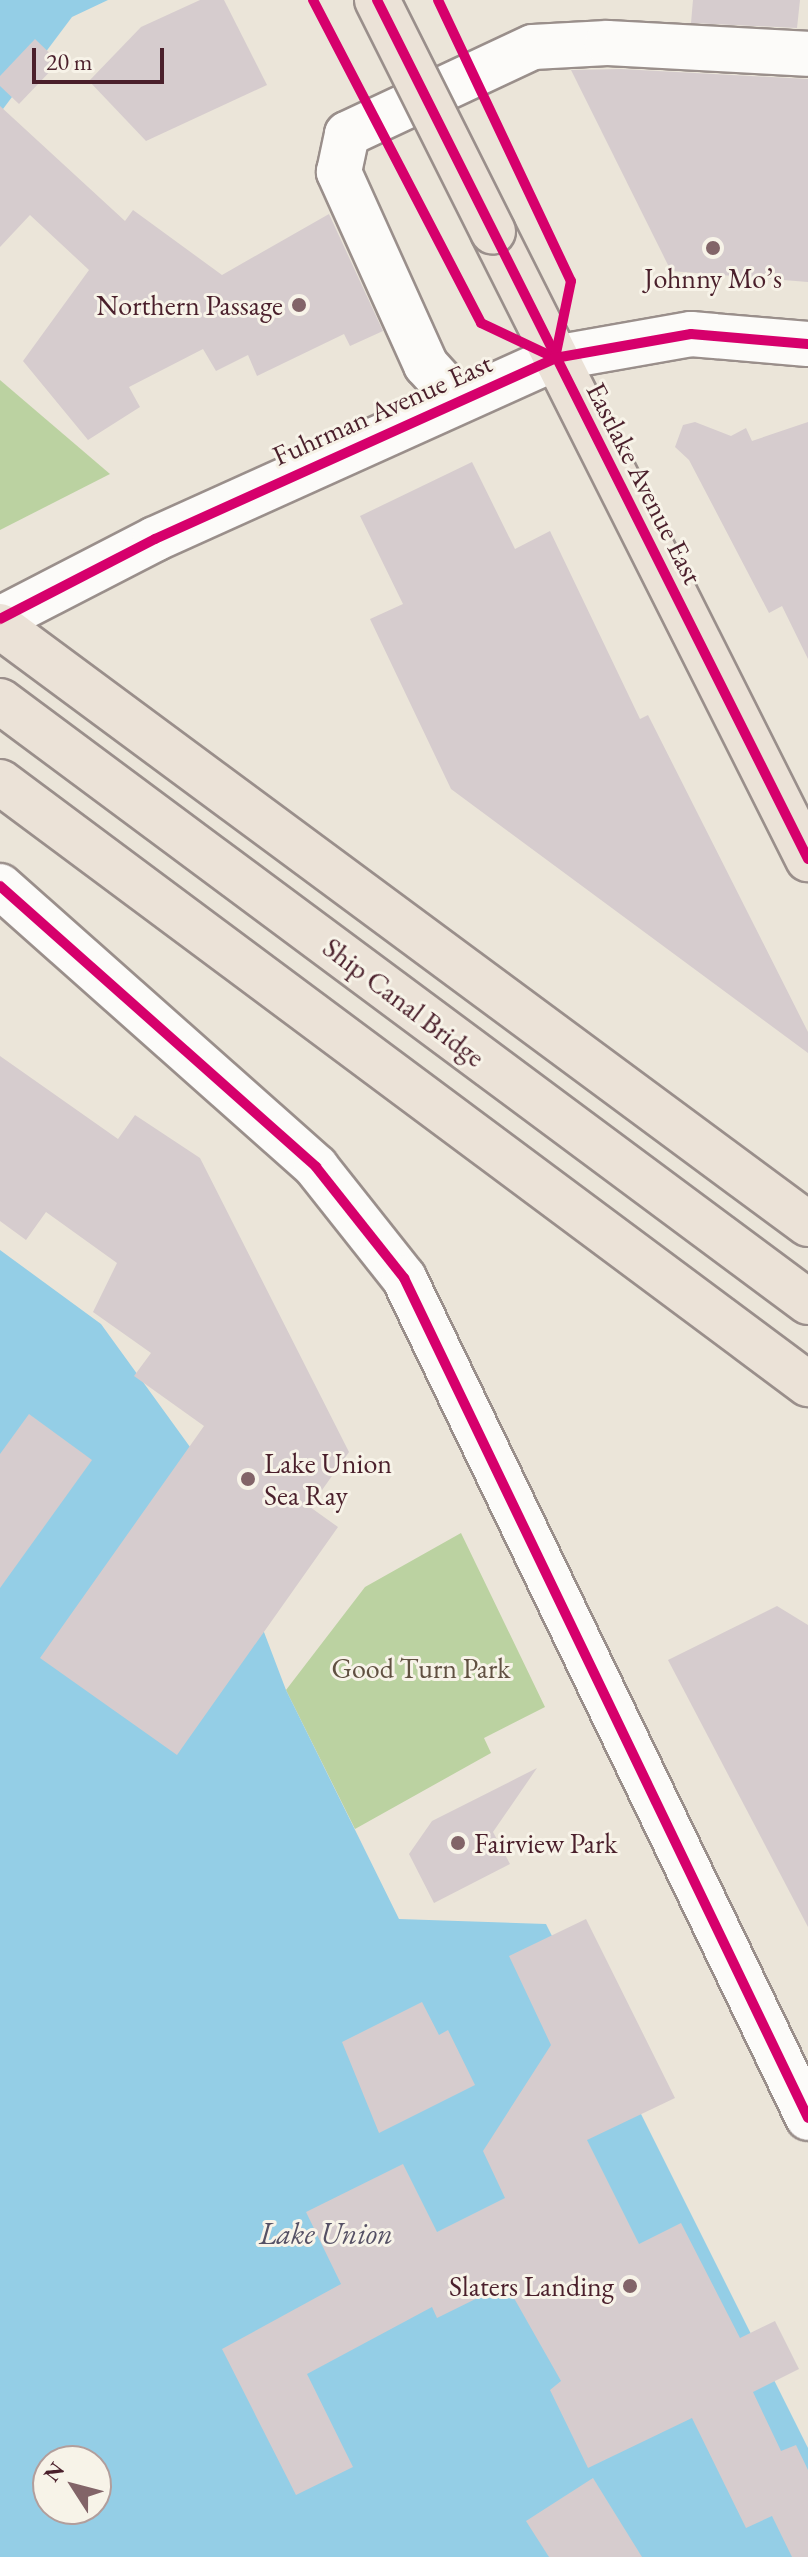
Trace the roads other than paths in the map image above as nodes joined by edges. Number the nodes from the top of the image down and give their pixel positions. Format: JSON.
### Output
{"nodes":[{"id":1,"x":377,"y":0,"type":"edge"},
{"id":2,"x":808,"y":54,"type":"edge"},
{"id":3,"x":808,"y":344,"type":"edge"},
{"id":4,"x":555,"y":358,"type":"junction"},
{"id":5,"x":457,"y":399,"type":"junction"},
{"id":6,"x":0,"y":619,"type":"edge"},
{"id":7,"x":0,"y":626,"type":"edge"},
{"id":8,"x":0,"y":701,"type":"edge"},
{"id":9,"x":0,"y":782,"type":"edge"},
{"id":10,"x":808,"y":859,"type":"edge"},
{"id":11,"x":0,"y":886,"type":"edge"},
{"id":12,"x":808,"y":1224,"type":"edge"},
{"id":13,"x":808,"y":1302,"type":"edge"},
{"id":14,"x":808,"y":1384,"type":"edge"},
{"id":15,"x":808,"y":2118,"type":"edge"}],
"edges":[{"from":1,"to":4,"type":"main road","name":"Eastlake Avenue East","bridge":true},
{"from":2,"to":5,"type":"street"},
{"from":3,"to":4,"type":"street","name":"Fuhrman Avenue East"},
{"from":4,"to":5,"type":"street","name":"Fuhrman Avenue East"},
{"from":4,"to":10,"type":"main road","name":"Eastlake Avenue East"},
{"from":5,"to":6,"type":"street","name":"Fuhrman Avenue East"},
{"from":7,"to":12,"type":"main road"},
{"from":8,"to":13,"type":"main road","name":"Ship Canal Bridge"},
{"from":9,"to":14,"type":"main road"},
{"from":11,"to":15,"type":"street"}]}
